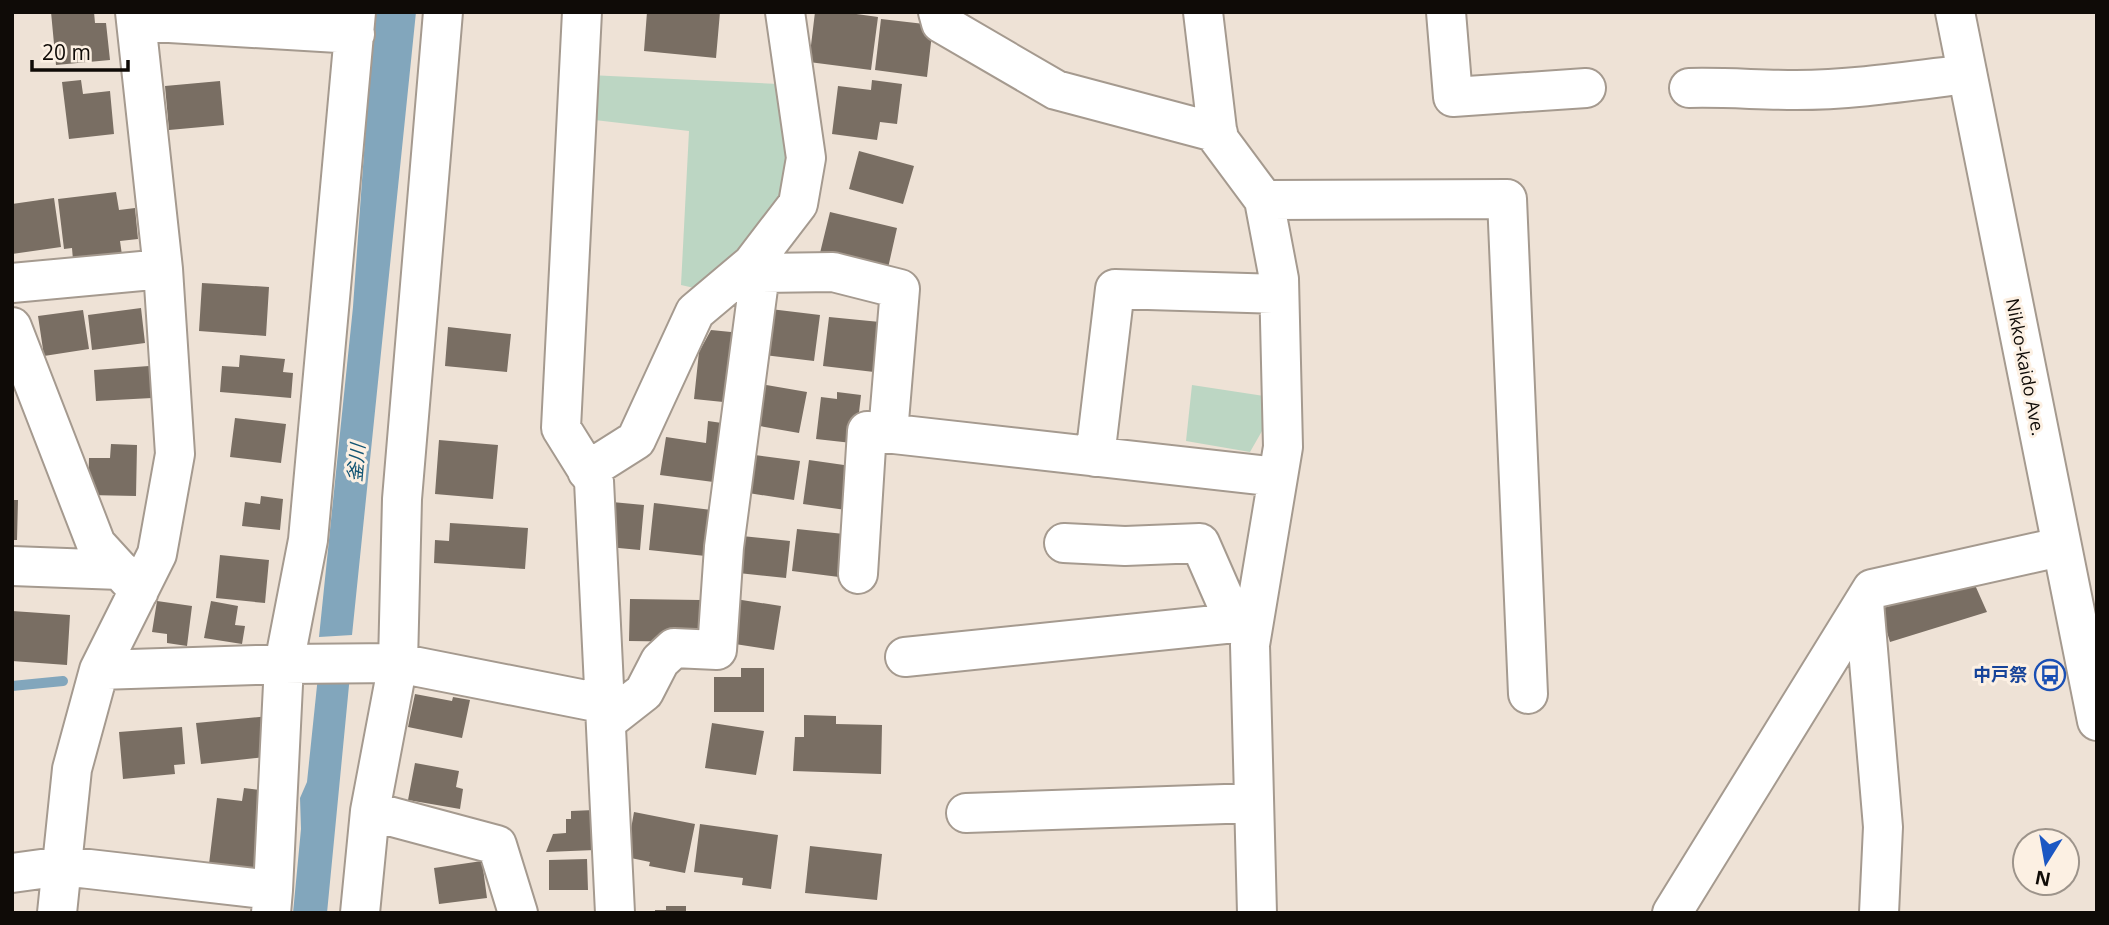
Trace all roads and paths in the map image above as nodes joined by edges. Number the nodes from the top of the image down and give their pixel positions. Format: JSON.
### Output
{"nodes":[{"id":1,"x":443,"y":12,"type":"edge"},
{"id":2,"x":582,"y":12,"type":"edge"},
{"id":3,"x":785,"y":12,"type":"edge"},
{"id":4,"x":938,"y":12,"type":"edge"},
{"id":5,"x":1203,"y":12,"type":"edge"},
{"id":6,"x":1446,"y":12,"type":"edge"},
{"id":7,"x":1955,"y":12,"type":"edge"},
{"id":8,"x":136,"y":17,"type":"edge"},
{"id":9,"x":356,"y":23,"type":"edge"},
{"id":10,"x":1967,"y":74,"type":"junction"},
{"id":11,"x":1586,"y":88,"type":"dead end"},
{"id":12,"x":1689,"y":88,"type":"dead end"},
{"id":13,"x":1217,"y":133,"type":"junction"},
{"id":14,"x":1264,"y":200,"type":"junction"},
{"id":15,"x":756,"y":268,"type":"junction"},
{"id":16,"x":163,"y":269,"type":"junction"},
{"id":17,"x":12,"y":283,"type":"edge"},
{"id":18,"x":1279,"y":294,"type":"junction"},
{"id":19,"x":12,"y":327,"type":"edge"},
{"id":20,"x":888,"y":433,"type":"junction"},
{"id":21,"x":1096,"y":457,"type":"junction"},
{"id":22,"x":587,"y":471,"type":"junction"},
{"id":23,"x":1278,"y":477,"type":"junction"},
{"id":24,"x":1064,"y":543,"type":"dead end"},
{"id":25,"x":2060,"y":547,"type":"junction"},
{"id":26,"x":12,"y":566,"type":"edge"},
{"id":27,"x":858,"y":574,"type":"dead end"},
{"id":28,"x":129,"y":581,"type":"junction"},
{"id":29,"x":1864,"y":601,"type":"junction"},
{"id":30,"x":1245,"y":622,"type":"junction"},
{"id":31,"x":905,"y":657,"type":"dead end"},
{"id":32,"x":398,"y":663,"type":"junction"},
{"id":33,"x":284,"y":664,"type":"junction"},
{"id":34,"x":99,"y":670,"type":"junction"},
{"id":35,"x":1528,"y":694,"type":"dead end"},
{"id":36,"x":607,"y":713,"type":"junction"},
{"id":37,"x":2097,"y":721,"type":"edge"},
{"id":38,"x":1254,"y":803,"type":"junction"},
{"id":39,"x":370,"y":811,"type":"junction"},
{"id":40,"x":966,"y":813,"type":"dead end"},
{"id":41,"x":63,"y":866,"type":"junction"},
{"id":42,"x":12,"y":873,"type":"edge"},
{"id":43,"x":272,"y":901,"type":"edge"},
{"id":44,"x":57,"y":913,"type":"edge"},
{"id":45,"x":360,"y":913,"type":"edge"},
{"id":46,"x":518,"y":913,"type":"edge"},
{"id":47,"x":615,"y":913,"type":"edge"},
{"id":48,"x":1256,"y":913,"type":"edge"},
{"id":49,"x":1672,"y":913,"type":"edge"},
{"id":50,"x":1879,"y":913,"type":"edge"}],
"edges":[{"from":1,"to":32,"type":"main road"},
{"from":2,"to":22,"type":"main road"},
{"from":3,"to":15,"type":"main road"},
{"from":4,"to":13,"type":"main road"},
{"from":5,"to":13,"type":"main road"},
{"from":6,"to":11,"type":"main road"},
{"from":7,"to":10,"type":"main road","name":"Nikko-kaido Ave."},
{"from":8,"to":9,"type":"main road"},
{"from":8,"to":16,"type":"main road"},
{"from":9,"to":33,"type":"main road"},
{"from":10,"to":12,"type":"main road"},
{"from":10,"to":25,"type":"main road","name":"Nikko-kaido Ave."},
{"from":13,"to":14,"type":"main road"},
{"from":14,"to":18,"type":"main road"},
{"from":14,"to":35,"type":"main road"},
{"from":15,"to":20,"type":"main road"},
{"from":15,"to":22,"type":"main road"},
{"from":15,"to":36,"type":"main road"},
{"from":16,"to":17,"type":"main road"},
{"from":16,"to":28,"type":"main road"},
{"from":18,"to":21,"type":"main road"},
{"from":18,"to":23,"type":"main road"},
{"from":19,"to":28,"type":"main road"},
{"from":20,"to":21,"type":"main road"},
{"from":20,"to":27,"type":"main road"},
{"from":21,"to":23,"type":"main road"},
{"from":22,"to":36,"type":"main road"},
{"from":23,"to":30,"type":"main road"},
{"from":24,"to":30,"type":"main road"},
{"from":25,"to":29,"type":"main road"},
{"from":25,"to":37,"type":"main road","name":"Nikko-kaido Ave."},
{"from":26,"to":28,"type":"main road"},
{"from":28,"to":34,"type":"main road"},
{"from":29,"to":49,"type":"main road"},
{"from":29,"to":50,"type":"main road"},
{"from":30,"to":31,"type":"main road"},
{"from":30,"to":38,"type":"main road"},
{"from":32,"to":33,"type":"main road"},
{"from":32,"to":36,"type":"main road"},
{"from":32,"to":39,"type":"main road"},
{"from":33,"to":34,"type":"main road"},
{"from":33,"to":43,"type":"main road"},
{"from":34,"to":41,"type":"main road"},
{"from":36,"to":47,"type":"main road"},
{"from":38,"to":40,"type":"main road"},
{"from":38,"to":48,"type":"main road"},
{"from":39,"to":45,"type":"main road"},
{"from":39,"to":46,"type":"main road"},
{"from":41,"to":42,"type":"main road"},
{"from":41,"to":43,"type":"main road"},
{"from":41,"to":44,"type":"main road"}]}
